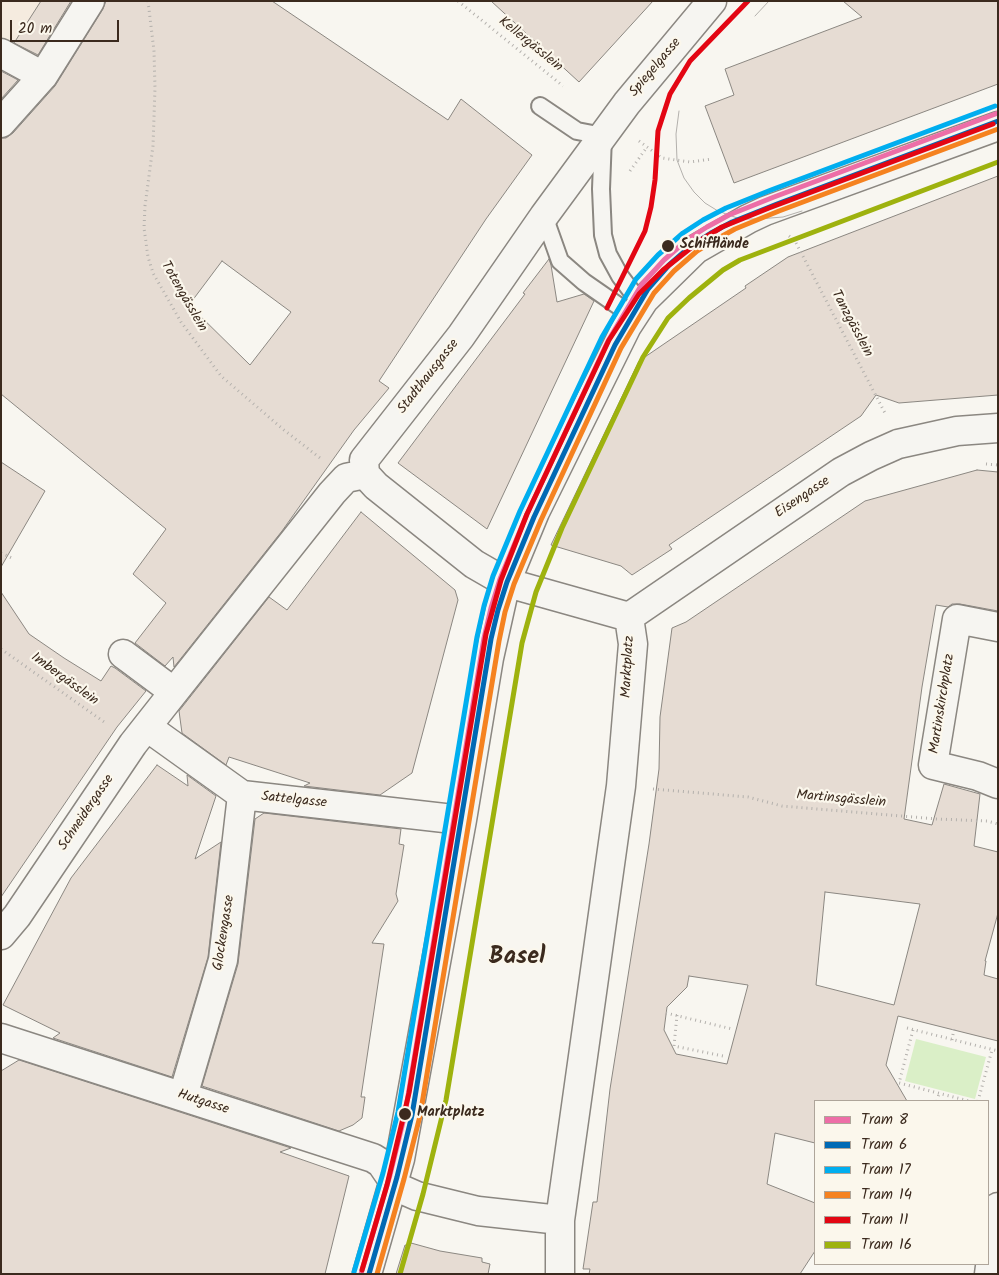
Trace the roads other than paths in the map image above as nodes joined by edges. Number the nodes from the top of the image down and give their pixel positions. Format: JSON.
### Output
{"nodes":[{"id":1,"x":90,"y":1,"type":"edge"},
{"id":2,"x":711,"y":2,"type":"edge"},
{"id":3,"x":1,"y":54,"type":"edge"},
{"id":4,"x":43,"y":76,"type":"junction"},
{"id":5,"x":540,"y":106,"type":"dead end"},
{"id":6,"x":1,"y":123,"type":"edge"},
{"id":7,"x":998,"y":126,"type":"edge"},
{"id":8,"x":603,"y":136,"type":"junction"},
{"id":9,"x":544,"y":216,"type":"junction"},
{"id":10,"x":639,"y":308,"type":"junction"},
{"id":11,"x":998,"y":428,"type":"edge"},
{"id":12,"x":356,"y":476,"type":"junction"},
{"id":13,"x":506,"y":582,"type":"junction"},
{"id":14,"x":629,"y":617,"type":"junction"},
{"id":15,"x":998,"y":627,"type":"edge"},
{"id":16,"x":123,"y":654,"type":"dead end"},
{"id":17,"x":174,"y":692,"type":"junction"},
{"id":18,"x":147,"y":727,"type":"junction"},
{"id":19,"x":998,"y":784,"type":"edge"},
{"id":20,"x":242,"y":795,"type":"junction"},
{"id":21,"x":462,"y":820,"type":"junction"},
{"id":22,"x":1,"y":935,"type":"edge"},
{"id":23,"x":1,"y":1038,"type":"edge"},
{"id":24,"x":183,"y":1096,"type":"junction"},
{"id":25,"x":394,"y":1182,"type":"junction"},
{"id":26,"x":998,"y":1207,"type":"edge"},
{"id":27,"x":560,"y":1220,"type":"junction"},
{"id":28,"x":367,"y":1274,"type":"edge"},
{"id":29,"x":560,"y":1274,"type":"edge"},
{"id":30,"x":989,"y":1274,"type":"edge"}],
"edges":[{"from":1,"to":4,"type":"street"},
{"from":2,"to":8,"type":"street","name":"Spiegelgasse"},
{"from":3,"to":4,"type":"street"},
{"from":4,"to":6,"type":"street"},
{"from":5,"to":8,"type":"lane"},
{"from":7,"to":10,"type":"street"},
{"from":8,"to":9,"type":"street","name":"Stadthausgasse"},
{"from":8,"to":10,"type":"lane"},
{"from":9,"to":10,"type":"lane"},
{"from":9,"to":12,"type":"street","name":"Stadthausgasse"},
{"from":10,"to":13,"type":"street"},
{"from":11,"to":14,"type":"street","name":"Eisengasse"},
{"from":12,"to":13,"type":"street"},
{"from":12,"to":17,"type":"street","name":"Schneidergasse"},
{"from":13,"to":14,"type":"street","name":"Marktplatz"},
{"from":13,"to":21,"type":"street"},
{"from":14,"to":27,"type":"street","name":"Marktplatz"},
{"from":15,"to":19,"type":"street","name":"Martinskirchplatz"},
{"from":16,"to":17,"type":"street"},
{"from":17,"to":18,"type":"street","name":"Schneidergasse"},
{"from":18,"to":20,"type":"street","name":"Sattelgasse"},
{"from":18,"to":22,"type":"street","name":"Schneidergasse"},
{"from":20,"to":21,"type":"street","name":"Sattelgasse"},
{"from":20,"to":24,"type":"street","name":"Glockengasse"},
{"from":21,"to":25,"type":"street"},
{"from":23,"to":24,"type":"street","name":"Hutgasse"},
{"from":24,"to":25,"type":"street","name":"Hutgasse"},
{"from":25,"to":27,"type":"street"},
{"from":25,"to":28,"type":"street"},
{"from":26,"to":30,"type":"street"},
{"from":27,"to":29,"type":"street","name":"Marktplatz"}]}
